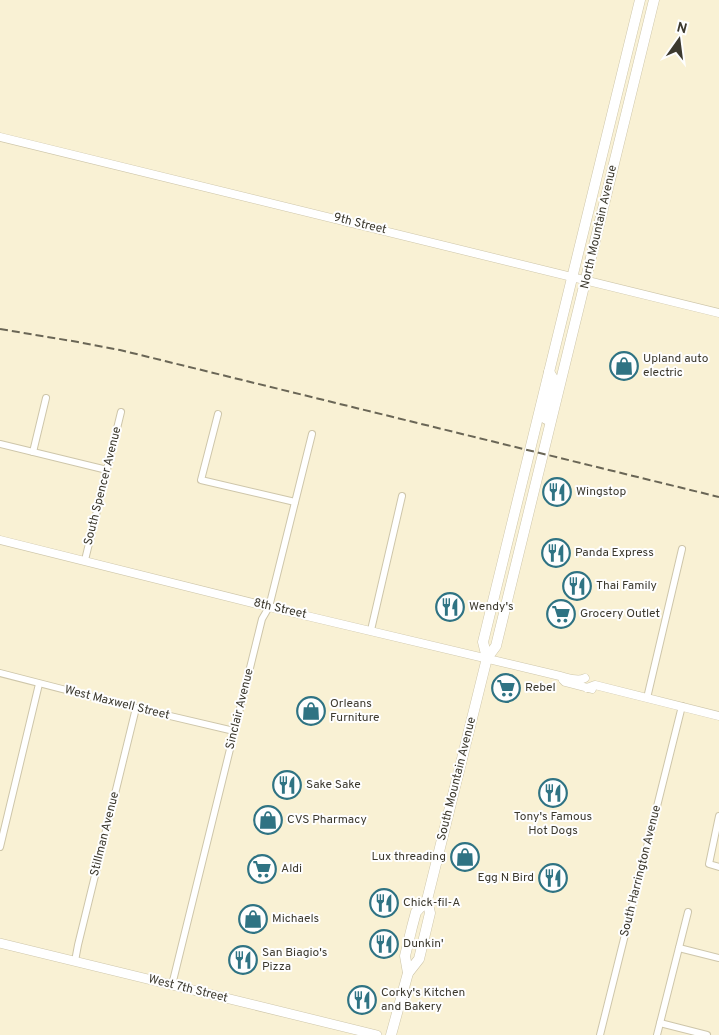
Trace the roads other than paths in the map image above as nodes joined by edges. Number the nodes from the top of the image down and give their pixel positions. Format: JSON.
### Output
{"nodes":[{"id":1,"x":640,"y":0,"type":"edge"},
{"id":2,"x":645,"y":0,"type":"edge"},
{"id":3,"x":654,"y":0,"type":"edge"},
{"id":4,"x":651,"y":15,"type":"junction"},
{"id":5,"x":635,"y":20,"type":"junction"},
{"id":6,"x":637,"y":72,"type":"junction"},
{"id":7,"x":615,"y":105,"type":"junction"},
{"id":8,"x":0,"y":137,"type":"edge"},
{"id":9,"x":598,"y":172,"type":"junction"},
{"id":10,"x":611,"y":175,"type":"junction"},
{"id":11,"x":600,"y":223,"type":"junction"},
{"id":12,"x":573,"y":276,"type":"junction"},
{"id":13,"x":586,"y":280,"type":"junction"},
{"id":14,"x":719,"y":312,"type":"edge"},
{"id":15,"x":560,"y":327,"type":"junction"},
{"id":16,"x":549,"y":372,"type":"junction"},
{"id":17,"x":563,"y":376,"type":"junction"},
{"id":18,"x":46,"y":398,"type":"dead end"},
{"id":19,"x":121,"y":412,"type":"dead end"},
{"id":20,"x":218,"y":414,"type":"dead end"},
{"id":21,"x":312,"y":434,"type":"dead end"},
{"id":22,"x":548,"y":435,"type":"junction"},
{"id":23,"x":0,"y":444,"type":"edge"},
{"id":24,"x":529,"y":450,"type":"joint"},
{"id":25,"x":33,"y":452,"type":"junction"},
{"id":26,"x":543,"y":454,"type":"joint"},
{"id":27,"x":107,"y":470,"type":"junction"},
{"id":28,"x":524,"y":473,"type":"junction"},
{"id":29,"x":402,"y":496,"type":"dead end"},
{"id":30,"x":295,"y":502,"type":"junction"},
{"id":31,"x":0,"y":540,"type":"edge"},
{"id":32,"x":682,"y":549,"type":"dead end"},
{"id":33,"x":518,"y":558,"type":"junction"},
{"id":34,"x":85,"y":560,"type":"junction"},
{"id":35,"x":503,"y":560,"type":"junction"},
{"id":36,"x":507,"y":601,"type":"junction"},
{"id":37,"x":269,"y":607,"type":"junction"},
{"id":38,"x":371,"y":630,"type":"junction"},
{"id":39,"x":487,"y":658,"type":"junction"},
{"id":40,"x":0,"y":673,"type":"edge"},
{"id":41,"x":560,"y":676,"type":"junction"},
{"id":42,"x":39,"y":684,"type":"junction"},
{"id":43,"x":617,"y":690,"type":"junction"},
{"id":44,"x":646,"y":698,"type":"junction"},
{"id":45,"x":682,"y":706,"type":"junction"},
{"id":46,"x":136,"y":708,"type":"junction"},
{"id":47,"x":719,"y":716,"type":"edge"},
{"id":48,"x":234,"y":731,"type":"junction"},
{"id":49,"x":719,"y":816,"type":"edge"},
{"id":50,"x":2,"y":833,"type":"edge"},
{"id":51,"x":0,"y":847,"type":"edge"},
{"id":52,"x":719,"y":867,"type":"edge"},
{"id":53,"x":688,"y":912,"type":"dead end"},
{"id":54,"x":0,"y":943,"type":"edge"},
{"id":55,"x":679,"y":948,"type":"junction"},
{"id":56,"x":719,"y":958,"type":"edge"},
{"id":57,"x":76,"y":962,"type":"junction"},
{"id":58,"x":172,"y":985,"type":"junction"},
{"id":59,"x":660,"y":1023,"type":"junction"},
{"id":60,"x":377,"y":1035,"type":"edge"},
{"id":61,"x":391,"y":1035,"type":"edge"},
{"id":62,"x":600,"y":1035,"type":"edge"},
{"id":63,"x":657,"y":1035,"type":"edge"},
{"id":64,"x":707,"y":1035,"type":"edge"}],
"edges":[{"from":1,"to":5,"type":"main road","name":"North Mountain Avenue"},
{"from":2,"to":4,"type":"main road"},
{"from":3,"to":4,"type":"main road","name":"North Mountain Avenue"},
{"from":4,"to":6,"type":"main road","name":"North Mountain Avenue"},
{"from":5,"to":6,"type":"main road"},
{"from":5,"to":7,"type":"main road","name":"North Mountain Avenue"},
{"from":6,"to":10,"type":"main road","name":"North Mountain Avenue"},
{"from":7,"to":9,"type":"main road","name":"North Mountain Avenue"},
{"from":7,"to":10,"type":"main road"},
{"from":8,"to":12,"type":"street","name":"9th Street"},
{"from":9,"to":11,"type":"main road"},
{"from":9,"to":12,"type":"main road","name":"North Mountain Avenue"},
{"from":10,"to":11,"type":"main road","name":"North Mountain Avenue"},
{"from":11,"to":13,"type":"main road","name":"North Mountain Avenue"},
{"from":12,"to":13,"type":"street","name":"9th Street"},
{"from":12,"to":15,"type":"main road","name":"North Mountain Avenue"},
{"from":13,"to":14,"type":"street","name":"9th Street"},
{"from":13,"to":17,"type":"main road","name":"North Mountain Avenue"},
{"from":15,"to":16,"type":"main road","name":"North Mountain Avenue"},
{"from":15,"to":17,"type":"main road"},
{"from":16,"to":22,"type":"main road"},
{"from":16,"to":24,"type":"main road","name":"North Mountain Avenue"},
{"from":17,"to":22,"type":"main road","name":"North Mountain Avenue"},
{"from":18,"to":25,"type":"street"},
{"from":19,"to":27,"type":"street","name":"South Spencer Avenue"},
{"from":20,"to":30,"type":"street"},
{"from":21,"to":30,"type":"street","name":"Sinclair Avenue"},
{"from":22,"to":26,"type":"main road","name":"North Mountain Avenue"},
{"from":23,"to":25,"type":"street"},
{"from":24,"to":28,"type":"main road","name":"South Mountain Avenue"},
{"from":25,"to":27,"type":"street"},
{"from":26,"to":33,"type":"main road","name":"South Mountain Avenue"},
{"from":27,"to":34,"type":"street","name":"South Spencer Avenue"},
{"from":28,"to":33,"type":"main road"},
{"from":28,"to":35,"type":"main road","name":"South Mountain Avenue"},
{"from":29,"to":38,"type":"street"},
{"from":30,"to":37,"type":"street","name":"Sinclair Avenue"},
{"from":31,"to":34,"type":"street","name":"8th Street"},
{"from":32,"to":44,"type":"street"},
{"from":33,"to":36,"type":"main road","name":"South Mountain Avenue"},
{"from":34,"to":37,"type":"street","name":"8th Street"},
{"from":35,"to":36,"type":"main road"},
{"from":35,"to":39,"type":"main road","name":"South Mountain Avenue"},
{"from":36,"to":39,"type":"main road","name":"South Mountain Avenue"},
{"from":37,"to":38,"type":"street","name":"8th Street"},
{"from":37,"to":48,"type":"street","name":"Sinclair Avenue"},
{"from":38,"to":39,"type":"street","name":"8th Street"},
{"from":39,"to":41,"type":"street","name":"8th Street"},
{"from":39,"to":61,"type":"main road","name":"South Mountain Avenue"},
{"from":40,"to":42,"type":"street","name":"West Maxwell Street"},
{"from":41,"to":43,"type":"street","name":"8th Street"},
{"from":41,"to":43,"type":"street","name":"8th Street"},
{"from":42,"to":46,"type":"street","name":"West Maxwell Street"},
{"from":42,"to":50,"type":"street"},
{"from":43,"to":44,"type":"street","name":"8th Street"},
{"from":44,"to":45,"type":"street","name":"8th Street"},
{"from":45,"to":47,"type":"street","name":"8th Street"},
{"from":45,"to":62,"type":"street","name":"South Harrington Avenue"},
{"from":46,"to":48,"type":"street","name":"West Maxwell Street"},
{"from":46,"to":57,"type":"street","name":"Stillman Avenue"},
{"from":48,"to":58,"type":"street","name":"Sinclair Avenue"},
{"from":49,"to":52,"type":"street"},
{"from":50,"to":51,"type":"street"},
{"from":53,"to":55,"type":"street"},
{"from":54,"to":57,"type":"main road","name":"West 7th Street"},
{"from":55,"to":56,"type":"street"},
{"from":55,"to":59,"type":"street"},
{"from":57,"to":58,"type":"main road","name":"West 7th Street"},
{"from":58,"to":60,"type":"main road","name":"West 7th Street"},
{"from":59,"to":63,"type":"street"},
{"from":59,"to":64,"type":"street"}]}
